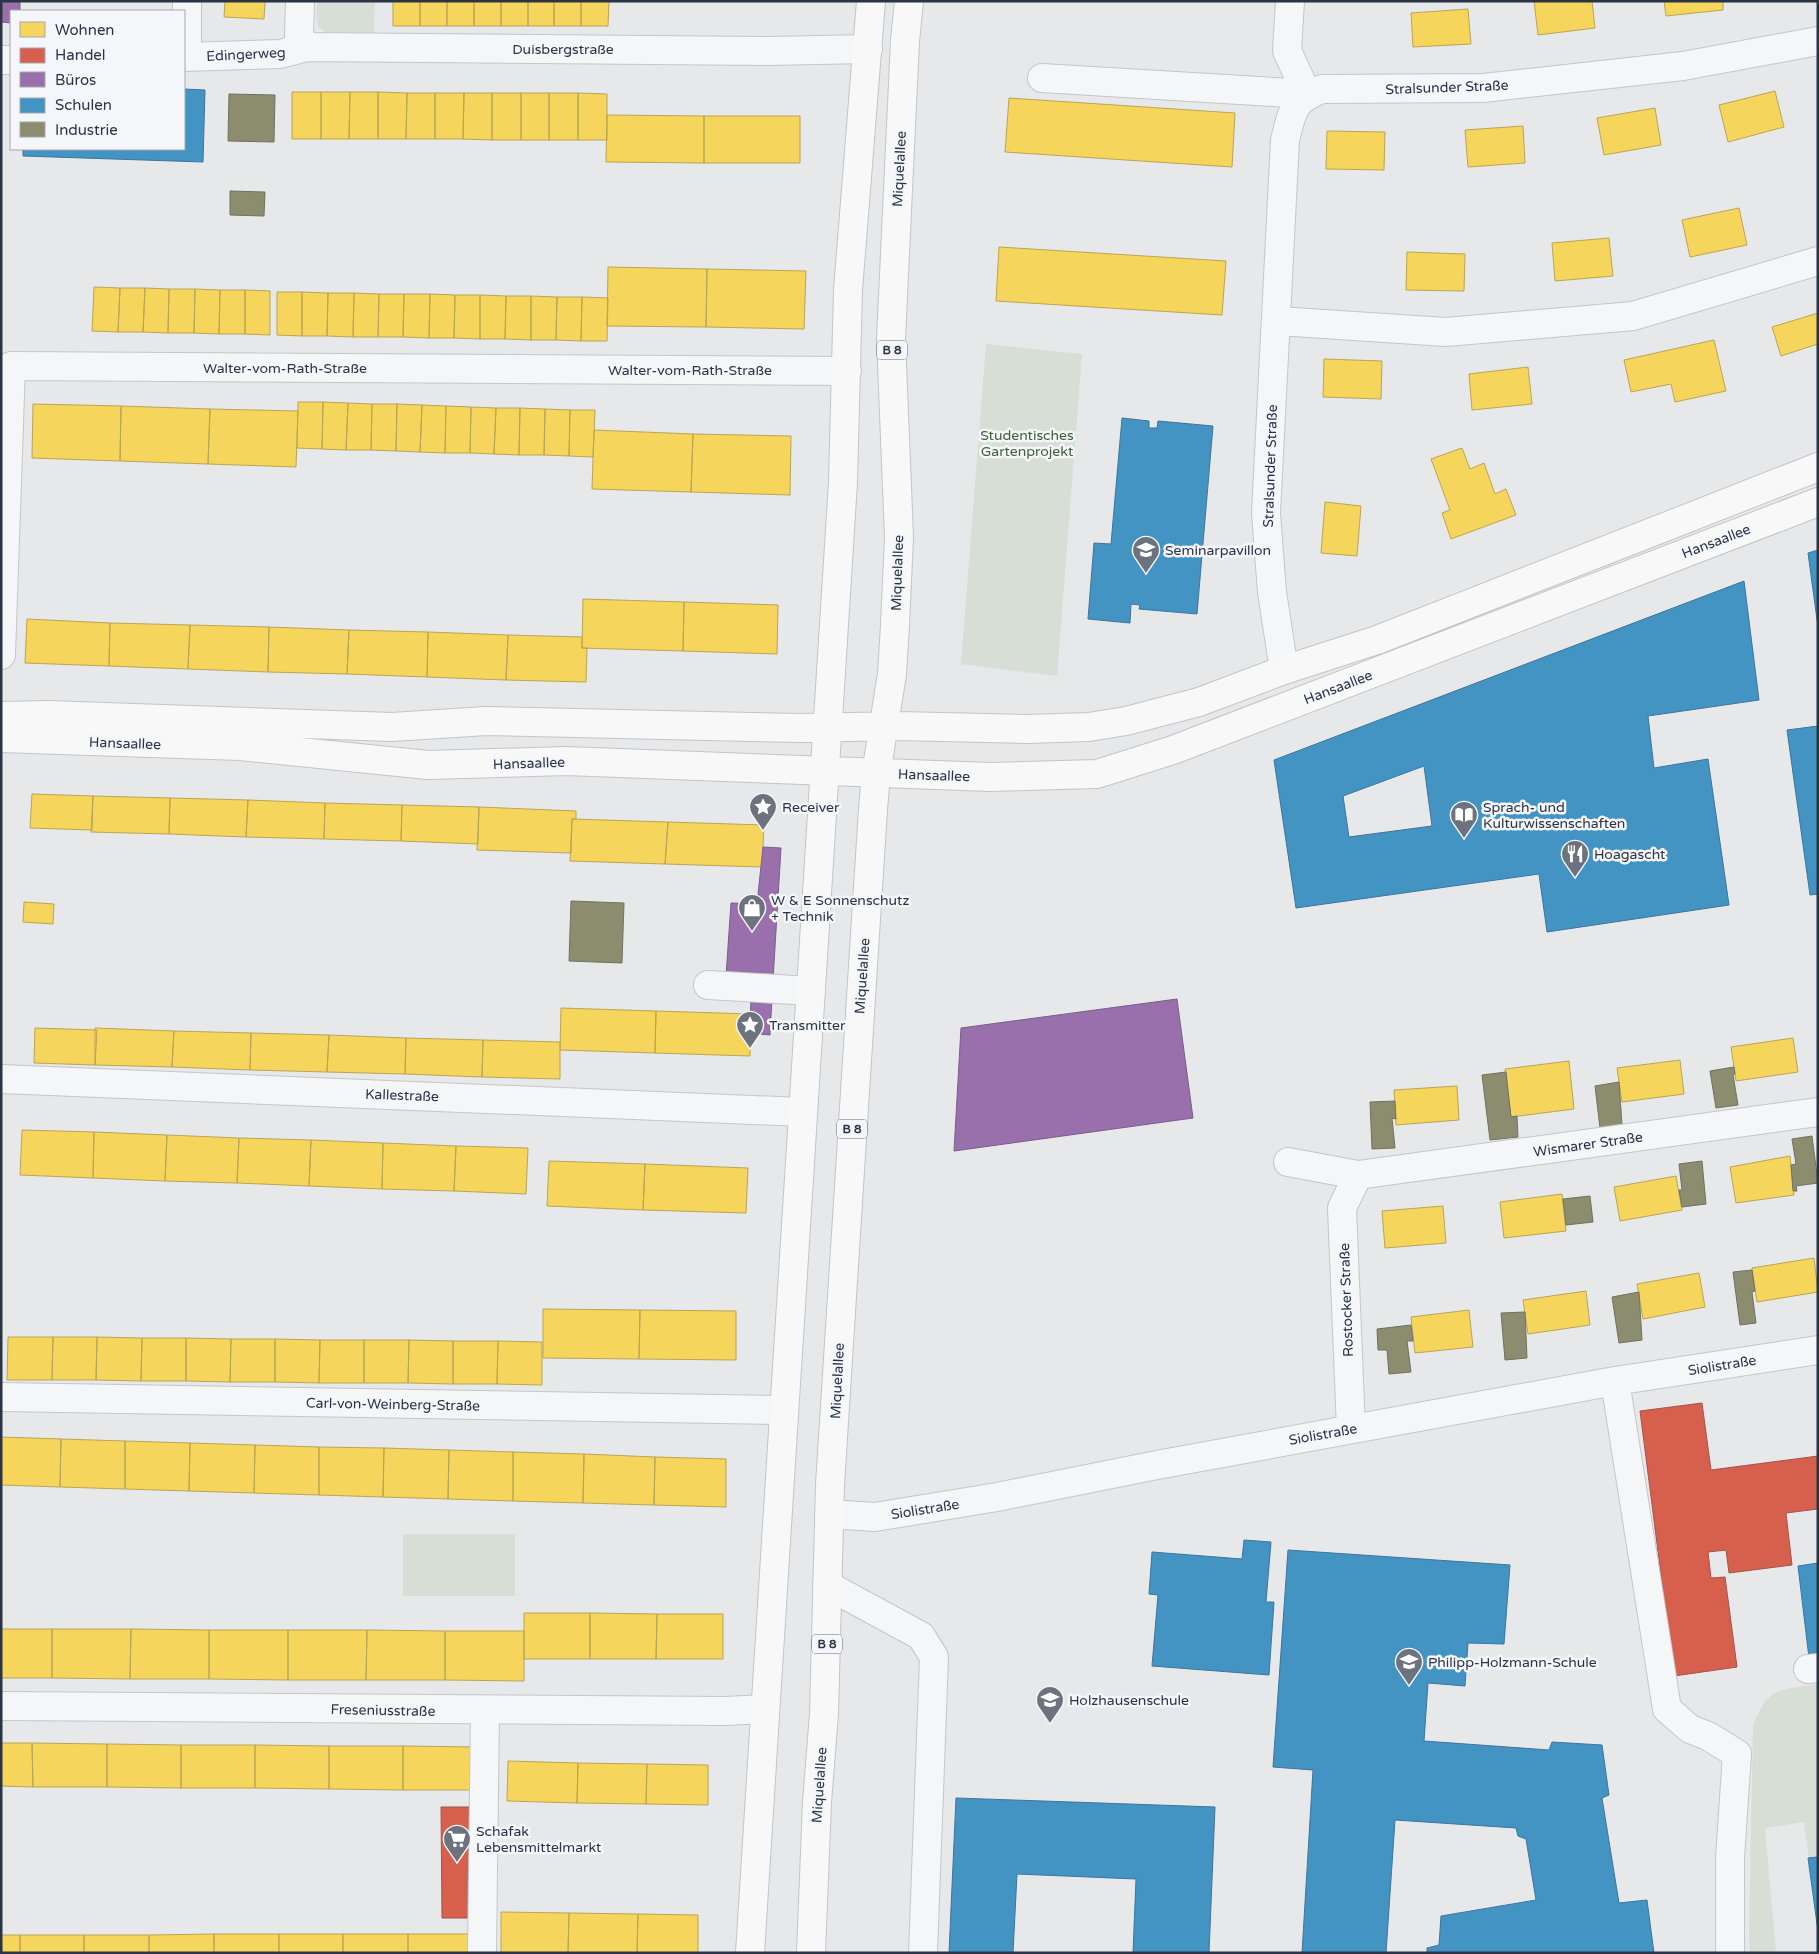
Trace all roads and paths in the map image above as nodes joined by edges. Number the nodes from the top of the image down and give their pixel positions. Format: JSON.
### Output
{"nodes":[{"id":1,"x":187,"y":1,"type":"edge"},
{"id":2,"x":300,"y":1,"type":"edge"},
{"id":3,"x":871,"y":1,"type":"edge"},
{"id":4,"x":909,"y":1,"type":"edge"},
{"id":5,"x":1290,"y":1,"type":"edge"},
{"id":6,"x":1818,"y":42,"type":"edge"},
{"id":7,"x":307,"y":47,"type":"junction"},
{"id":8,"x":868,"y":49,"type":"junction"},
{"id":9,"x":185,"y":57,"type":"edge"},
{"id":10,"x":1042,"y":78,"type":"dead end"},
{"id":11,"x":1307,"y":94,"type":"junction"},
{"id":12,"x":1818,"y":261,"type":"edge"},
{"id":13,"x":1278,"y":321,"type":"junction"},
{"id":14,"x":847,"y":371,"type":"junction"},
{"id":15,"x":1818,"y":467,"type":"edge"},
{"id":16,"x":1818,"y":502,"type":"edge"},
{"id":17,"x":1,"y":655,"type":"edge"},
{"id":18,"x":1284,"y":670,"type":"junction"},
{"id":19,"x":1,"y":716,"type":"edge"},
{"id":20,"x":828,"y":727,"type":"junction"},
{"id":21,"x":884,"y":727,"type":"junction"},
{"id":22,"x":1,"y":738,"type":"edge"},
{"id":23,"x":824,"y":771,"type":"junction"},
{"id":24,"x":876,"y":774,"type":"junction"},
{"id":25,"x":708,"y":985,"type":"dead end"},
{"id":26,"x":811,"y":991,"type":"junction"},
{"id":27,"x":1,"y":1079,"type":"edge"},
{"id":28,"x":803,"y":1112,"type":"junction"},
{"id":29,"x":1818,"y":1112,"type":"edge"},
{"id":30,"x":1288,"y":1162,"type":"dead end"},
{"id":31,"x":1358,"y":1175,"type":"junction"},
{"id":32,"x":1818,"y":1350,"type":"edge"},
{"id":33,"x":1615,"y":1380,"type":"junction"},
{"id":34,"x":1,"y":1397,"type":"edge"},
{"id":35,"x":784,"y":1410,"type":"junction"},
{"id":36,"x":1351,"y":1429,"type":"junction"},
{"id":37,"x":829,"y":1514,"type":"junction"},
{"id":38,"x":827,"y":1585,"type":"junction"},
{"id":39,"x":1,"y":1706,"type":"edge"},
{"id":40,"x":766,"y":1709,"type":"junction"},
{"id":41,"x":485,"y":1710,"type":"junction"},
{"id":42,"x":482,"y":1953,"type":"edge"},
{"id":43,"x":750,"y":1953,"type":"edge"},
{"id":44,"x":811,"y":1953,"type":"edge"},
{"id":45,"x":923,"y":1953,"type":"edge"},
{"id":46,"x":1730,"y":1953,"type":"edge"}],
"edges":[{"from":1,"to":9,"type":"street"},
{"from":2,"to":7,"type":"street"},
{"from":3,"to":8,"type":"main road"},
{"from":4,"to":21,"type":"main road","name":"Miquelallee","number":"B 8"},
{"from":5,"to":11,"type":"street"},
{"from":6,"to":11,"type":"street","name":"Stralsunder Straße"},
{"from":7,"to":8,"type":"street","name":"Duisbergstraße"},
{"from":7,"to":9,"type":"street","name":"Edingerweg"},
{"from":8,"to":14,"type":"main road"},
{"from":10,"to":11,"type":"street"},
{"from":11,"to":13,"type":"street","name":"Stralsunder Straße"},
{"from":12,"to":13,"type":"street"},
{"from":13,"to":18,"type":"street","name":"Stralsunder Straße"},
{"from":14,"to":17,"type":"street","name":"Walter-vom-Rath-Straße"},
{"from":14,"to":20,"type":"main road"},
{"from":15,"to":18,"type":"main road","name":"Hansaallee"},
{"from":16,"to":24,"type":"main road","name":"Hansaallee"},
{"from":18,"to":21,"type":"main road","name":"Hansaallee"},
{"from":19,"to":20,"type":"main road","name":"Hansaallee"},
{"from":20,"to":21,"type":"main road","name":"Hansaallee"},
{"from":20,"to":23,"type":"main road"},
{"from":21,"to":24,"type":"main road","name":"Miquelallee","number":"B 8"},
{"from":22,"to":23,"type":"main road","name":"Hansaallee"},
{"from":23,"to":24,"type":"main road","name":"Hansaallee"},
{"from":23,"to":26,"type":"main road"},
{"from":24,"to":37,"type":"main road","name":"Miquelallee","number":"B 8"},
{"from":25,"to":26,"type":"street"},
{"from":26,"to":28,"type":"main road"},
{"from":27,"to":28,"type":"street","name":"Kallestraße"},
{"from":28,"to":35,"type":"main road"},
{"from":29,"to":31,"type":"street","name":"Wismarer Straße"},
{"from":30,"to":31,"type":"street","name":"Wismarer Straße"},
{"from":31,"to":36,"type":"street","name":"Rostocker Straße"},
{"from":32,"to":33,"type":"street","name":"Siolistraße"},
{"from":33,"to":36,"type":"street","name":"Siolistraße"},
{"from":33,"to":46,"type":"street"},
{"from":34,"to":35,"type":"street","name":"Carl-von-Weinberg-Straße"},
{"from":35,"to":40,"type":"main road"},
{"from":36,"to":37,"type":"street","name":"Siolistraße"},
{"from":37,"to":38,"type":"main road","name":"Miquelallee","number":"B 8"},
{"from":38,"to":44,"type":"main road","name":"Miquelallee","number":"B 8"},
{"from":38,"to":45,"type":"street"},
{"from":39,"to":41,"type":"street","name":"Freseniusstraße"},
{"from":40,"to":41,"type":"street","name":"Freseniusstraße"},
{"from":40,"to":43,"type":"main road"},
{"from":41,"to":42,"type":"street"}]}
